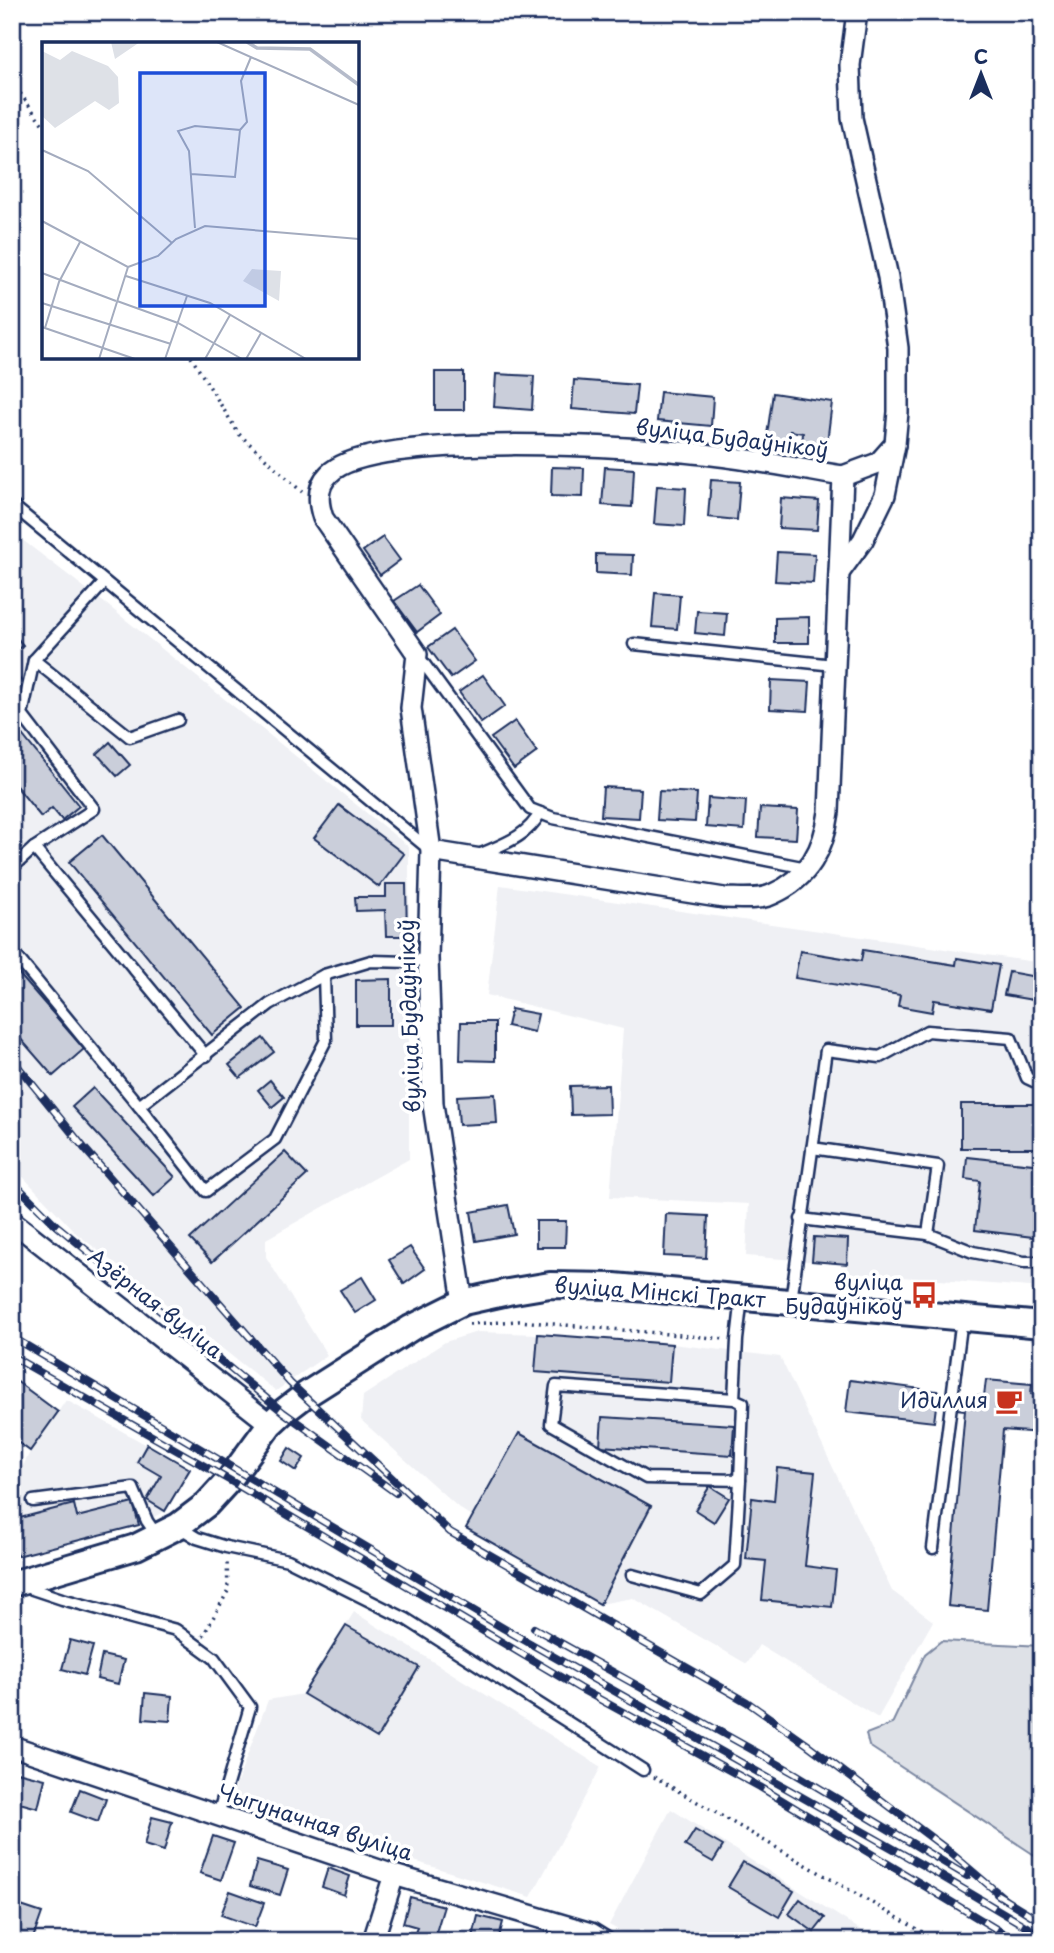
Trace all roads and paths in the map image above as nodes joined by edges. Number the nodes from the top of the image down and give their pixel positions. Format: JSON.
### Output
{"nodes":[{"id":1,"x":857,"y":12,"type":"edge"},
{"id":2,"x":12,"y":82,"type":"edge"},
{"id":3,"x":42,"y":123,"type":"edge"},
{"id":4,"x":192,"y":359,"type":"edge"},
{"id":5,"x":895,"y":444,"type":"junction"},
{"id":6,"x":843,"y":476,"type":"junction"},
{"id":7,"x":318,"y":503,"type":"junction"},
{"id":8,"x":12,"y":505,"type":"edge"},
{"id":9,"x":839,"y":573,"type":"junction"},
{"id":10,"x":104,"y":583,"type":"junction"},
{"id":11,"x":634,"y":644,"type":"dead end"},
{"id":12,"x":416,"y":654,"type":"junction"},
{"id":13,"x":34,"y":660,"type":"junction"},
{"id":14,"x":834,"y":665,"type":"junction"},
{"id":15,"x":178,"y":720,"type":"dead end"},
{"id":16,"x":540,"y":813,"type":"junction"},
{"id":17,"x":34,"y":848,"type":"junction"},
{"id":18,"x":431,"y":851,"type":"junction"},
{"id":19,"x":472,"y":858,"type":"junction"},
{"id":20,"x":12,"y":867,"type":"edge"},
{"id":21,"x":807,"y":868,"type":"junction"},
{"id":22,"x":12,"y":951,"type":"edge"},
{"id":23,"x":428,"y":958,"type":"junction"},
{"id":24,"x":324,"y":975,"type":"junction"},
{"id":25,"x":206,"y":1056,"type":"junction"},
{"id":26,"x":1042,"y":1085,"type":"edge"},
{"id":27,"x":139,"y":1106,"type":"junction"},
{"id":28,"x":812,"y":1147,"type":"junction"},
{"id":29,"x":801,"y":1219,"type":"junction"},
{"id":30,"x":12,"y":1221,"type":"edge"},
{"id":31,"x":928,"y":1234,"type":"junction"},
{"id":32,"x":1042,"y":1262,"type":"edge"},
{"id":33,"x":742,"y":1297,"type":"junction"},
{"id":34,"x":791,"y":1302,"type":"junction"},
{"id":35,"x":461,"y":1314,"type":"junction"},
{"id":36,"x":962,"y":1318,"type":"junction"},
{"id":37,"x":1042,"y":1325,"type":"edge"},
{"id":38,"x":737,"y":1340,"type":"junction"},
{"id":39,"x":734,"y":1399,"type":"junction"},
{"id":40,"x":270,"y":1424,"type":"junction"},
{"id":41,"x":740,"y":1480,"type":"junction"},
{"id":42,"x":33,"y":1501,"type":"dead end"},
{"id":43,"x":168,"y":1532,"type":"junction"},
{"id":44,"x":226,"y":1547,"type":"junction"},
{"id":45,"x":933,"y":1548,"type":"dead end"},
{"id":46,"x":632,"y":1575,"type":"dead end"},
{"id":47,"x":18,"y":1583,"type":"edge"},
{"id":48,"x":197,"y":1645,"type":"junction"},
{"id":49,"x":12,"y":1746,"type":"edge"},
{"id":50,"x":643,"y":1770,"type":"joint"},
{"id":51,"x":218,"y":1815,"type":"junction"},
{"id":52,"x":394,"y":1875,"type":"junction"},
{"id":53,"x":373,"y":1941,"type":"edge"},
{"id":54,"x":604,"y":1941,"type":"edge"},
{"id":55,"x":939,"y":1941,"type":"edge"}],
"edges":[{"from":1,"to":5,"type":"street"},
{"from":2,"to":3,"type":"path"},
{"from":4,"to":7,"type":"path"},
{"from":5,"to":6,"type":"street"},
{"from":5,"to":9,"type":"street"},
{"from":6,"to":7,"type":"street","name":"вуліца Будаўнікоў"},
{"from":6,"to":9,"type":"street","name":"вуліца Будаўнікоў"},
{"from":7,"to":12,"type":"street"},
{"from":8,"to":10,"type":"lane"},
{"from":9,"to":14,"type":"street","name":"вуліца Будаўнікоў"},
{"from":10,"to":13,"type":"lane"},
{"from":10,"to":18,"type":"lane"},
{"from":11,"to":14,"type":"lane"},
{"from":12,"to":16,"type":"lane"},
{"from":12,"to":18,"type":"street","name":"вуліца Будаўнікоў"},
{"from":13,"to":15,"type":"lane"},
{"from":13,"to":17,"type":"lane"},
{"from":14,"to":21,"type":"street","name":"вуліца Будаўнікоў"},
{"from":16,"to":19,"type":"lane"},
{"from":16,"to":21,"type":"lane"},
{"from":17,"to":20,"type":"lane"},
{"from":17,"to":25,"type":"lane"},
{"from":18,"to":19,"type":"street","name":"вуліца Будаўнікоў"},
{"from":18,"to":23,"type":"street","name":"вуліца Будаўнікоў"},
{"from":19,"to":21,"type":"street","name":"вуліца Будаўнікоў"},
{"from":22,"to":27,"type":"lane"},
{"from":23,"to":24,"type":"lane"},
{"from":23,"to":35,"type":"street","name":"вуліца Будаўнікоў"},
{"from":24,"to":25,"type":"lane"},
{"from":24,"to":27,"type":"lane"},
{"from":25,"to":27,"type":"lane"},
{"from":26,"to":28,"type":"lane"},
{"from":28,"to":29,"type":"lane"},
{"from":28,"to":31,"type":"lane"},
{"from":29,"to":31,"type":"lane"},
{"from":29,"to":34,"type":"lane"},
{"from":30,"to":40,"type":"street","name":"Азёрная вуліца"},
{"from":31,"to":32,"type":"lane"},
{"from":33,"to":34,"type":"street","name":"вуліца Мінскі Тракт"},
{"from":33,"to":35,"type":"street","name":"вуліца Мінскі Тракт"},
{"from":33,"to":38,"type":"lane"},
{"from":34,"to":36,"type":"street","name":"вуліца Мінскі Тракт"},
{"from":35,"to":38,"type":"path"},
{"from":35,"to":40,"type":"street","name":"вуліца Мінскі Тракт"},
{"from":36,"to":37,"type":"street","name":"вуліца Мінскі Тракт"},
{"from":36,"to":45,"type":"lane"},
{"from":38,"to":39,"type":"lane"},
{"from":39,"to":41,"type":"lane"},
{"from":39,"to":41,"type":"lane"},
{"from":40,"to":43,"type":"street","name":"вуліца Мінскі Тракт"},
{"from":41,"to":46,"type":"lane"},
{"from":42,"to":43,"type":"lane"},
{"from":43,"to":44,"type":"lane"},
{"from":43,"to":47,"type":"street","name":"вуліца Мінскі Тракт"},
{"from":44,"to":48,"type":"path"},
{"from":44,"to":50,"type":"lane"},
{"from":47,"to":48,"type":"lane"},
{"from":48,"to":51,"type":"lane"},
{"from":49,"to":51,"type":"street","name":"Чыгуначная вуліца"},
{"from":50,"to":55,"type":"path"},
{"from":51,"to":52,"type":"street","name":"Чыгуначная вуліца"},
{"from":52,"to":53,"type":"street"},
{"from":52,"to":54,"type":"street","name":"Чыгуначная вуліца"}]}
